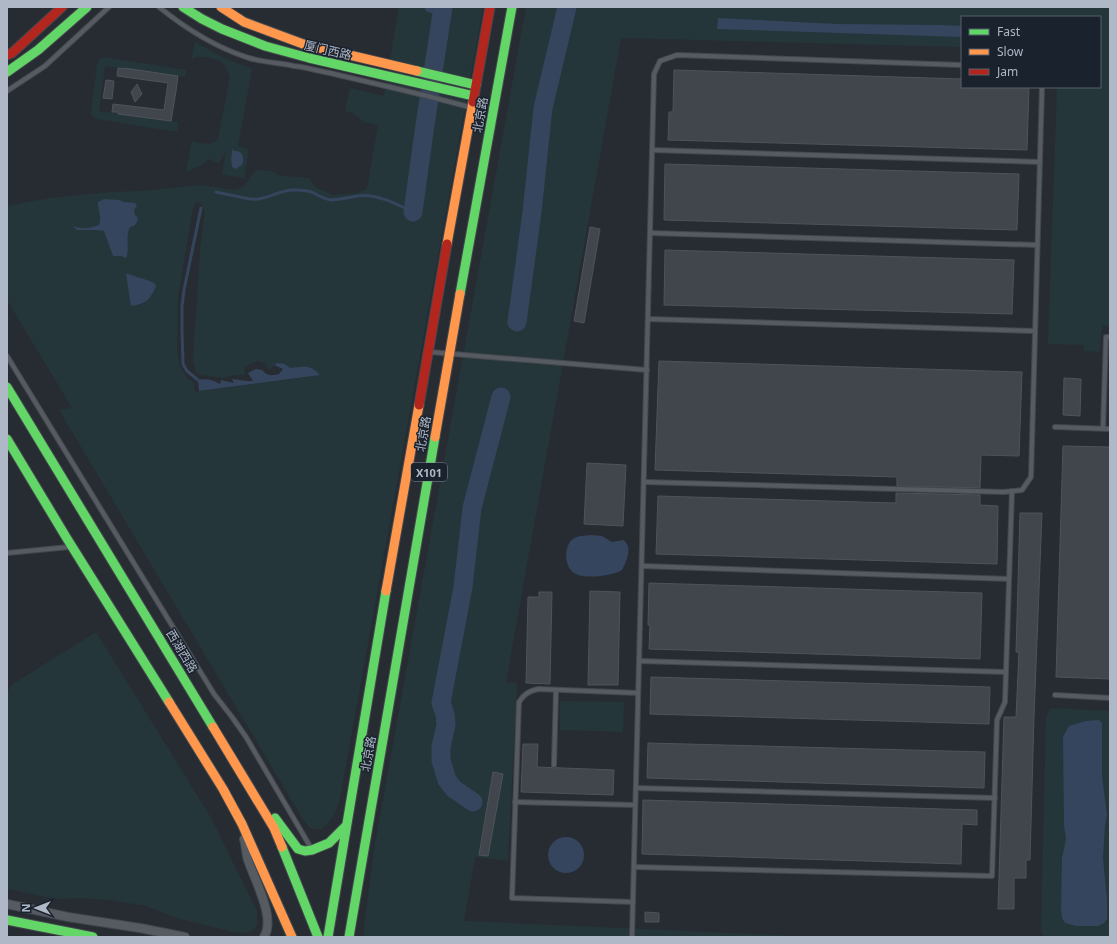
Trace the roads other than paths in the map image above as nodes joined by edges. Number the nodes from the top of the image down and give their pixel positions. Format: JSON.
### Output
{"nodes":[{"id":1,"x":62,"y":7,"type":"edge"},
{"id":2,"x":88,"y":7,"type":"edge"},
{"id":3,"x":109,"y":7,"type":"edge"},
{"id":4,"x":159,"y":7,"type":"edge"},
{"id":5,"x":183,"y":7,"type":"edge"},
{"id":6,"x":221,"y":7,"type":"edge"},
{"id":7,"x":490,"y":7,"type":"edge"},
{"id":8,"x":512,"y":7,"type":"edge"},
{"id":9,"x":7,"y":55,"type":"edge"},
{"id":10,"x":961,"y":65,"type":"edge"},
{"id":11,"x":7,"y":72,"type":"edge"},
{"id":12,"x":405,"y":85,"type":"junction"},
{"id":13,"x":476,"y":85,"type":"junction"},
{"id":14,"x":1042,"y":88,"type":"edge"},
{"id":15,"x":7,"y":91,"type":"edge"},
{"id":16,"x":474,"y":96,"type":"junction"},
{"id":17,"x":472,"y":107,"type":"junction"},
{"id":18,"x":652,"y":150,"type":"junction"},
{"id":19,"x":1040,"y":162,"type":"junction"},
{"id":20,"x":650,"y":233,"type":"junction"},
{"id":21,"x":1037,"y":245,"type":"junction"},
{"id":22,"x":648,"y":319,"type":"junction"},
{"id":23,"x":1035,"y":331,"type":"junction"},
{"id":24,"x":1110,"y":337,"type":"edge"},
{"id":25,"x":427,"y":352,"type":"junction"},
{"id":26,"x":449,"y":354,"type":"junction"},
{"id":27,"x":7,"y":356,"type":"edge"},
{"id":28,"x":647,"y":370,"type":"junction"},
{"id":29,"x":7,"y":387,"type":"edge"},
{"id":30,"x":1055,"y":427,"type":"dead end"},
{"id":31,"x":1103,"y":428,"type":"junction"},
{"id":32,"x":1110,"y":429,"type":"edge"},
{"id":33,"x":7,"y":439,"type":"edge"},
{"id":34,"x":644,"y":482,"type":"junction"},
{"id":35,"x":1012,"y":491,"type":"junction"},
{"id":36,"x":72,"y":547,"type":"junction"},
{"id":37,"x":7,"y":553,"type":"edge"},
{"id":38,"x":642,"y":566,"type":"junction"},
{"id":39,"x":1009,"y":580,"type":"junction"},
{"id":40,"x":639,"y":661,"type":"junction"},
{"id":41,"x":1006,"y":672,"type":"junction"},
{"id":42,"x":556,"y":690,"type":"junction"},
{"id":43,"x":638,"y":693,"type":"junction"},
{"id":44,"x":1055,"y":695,"type":"dead end"},
{"id":45,"x":1110,"y":698,"type":"edge"},
{"id":46,"x":554,"y":765,"type":"dead end"},
{"id":47,"x":636,"y":788,"type":"junction"},
{"id":48,"x":256,"y":798,"type":"junction"},
{"id":49,"x":995,"y":798,"type":"junction"},
{"id":50,"x":515,"y":802,"type":"junction"},
{"id":51,"x":635,"y":805,"type":"junction"},
{"id":52,"x":242,"y":824,"type":"junction"},
{"id":53,"x":346,"y":826,"type":"junction"},
{"id":54,"x":312,"y":850,"type":"junction"},
{"id":55,"x":634,"y":867,"type":"junction"},
{"id":56,"x":633,"y":902,"type":"junction"},
{"id":57,"x":7,"y":904,"type":"edge"},
{"id":58,"x":7,"y":920,"type":"edge"},
{"id":59,"x":93,"y":937,"type":"edge"},
{"id":60,"x":185,"y":937,"type":"edge"},
{"id":61,"x":264,"y":937,"type":"edge"},
{"id":62,"x":292,"y":937,"type":"edge"},
{"id":63,"x":318,"y":937,"type":"edge"},
{"id":64,"x":328,"y":937,"type":"edge"},
{"id":65,"x":349,"y":937,"type":"edge"},
{"id":66,"x":632,"y":937,"type":"edge"}],
"edges":[{"from":1,"to":9,"type":"main road"},
{"from":2,"to":11,"type":"main road"},
{"from":3,"to":15,"type":"lane"},
{"from":4,"to":12,"type":"lane"},
{"from":5,"to":12,"type":"main road","name":"厦门西路"},
{"from":6,"to":13,"type":"main road","name":"厦门西路"},
{"from":7,"to":13,"type":"main road","name":"北京路","number":"X101"},
{"from":8,"to":26,"type":"main road","name":"北京路","number":"X101"},
{"from":10,"to":18,"type":"lane"},
{"from":12,"to":16,"type":"main road","name":"厦门西路"},
{"from":12,"to":17,"type":"lane"},
{"from":13,"to":16,"type":"main road","name":"北京路","number":"X101"},
{"from":14,"to":19,"type":"lane"},
{"from":16,"to":17,"type":"main road","name":"北京路","number":"X101"},
{"from":17,"to":25,"type":"main road","name":"北京路","number":"X101"},
{"from":18,"to":19,"type":"lane"},
{"from":18,"to":20,"type":"lane"},
{"from":19,"to":21,"type":"lane"},
{"from":20,"to":21,"type":"lane"},
{"from":20,"to":22,"type":"lane"},
{"from":21,"to":23,"type":"lane"},
{"from":22,"to":23,"type":"lane"},
{"from":22,"to":28,"type":"lane"},
{"from":23,"to":35,"type":"lane"},
{"from":24,"to":31,"type":"lane"},
{"from":25,"to":26,"type":"lane"},
{"from":25,"to":53,"type":"main road","name":"北京路","number":"X101"},
{"from":26,"to":28,"type":"lane"},
{"from":26,"to":65,"type":"main road","name":"北京路","number":"X101"},
{"from":27,"to":54,"type":"lane"},
{"from":28,"to":34,"type":"lane"},
{"from":29,"to":48,"type":"main road","name":"西湖西路"},
{"from":30,"to":31,"type":"lane"},
{"from":31,"to":32,"type":"lane"},
{"from":33,"to":36,"type":"main road"},
{"from":34,"to":35,"type":"lane"},
{"from":34,"to":38,"type":"lane"},
{"from":35,"to":39,"type":"lane"},
{"from":36,"to":37,"type":"lane"},
{"from":36,"to":52,"type":"main road"},
{"from":38,"to":39,"type":"lane"},
{"from":38,"to":40,"type":"lane"},
{"from":39,"to":41,"type":"lane"},
{"from":40,"to":41,"type":"lane"},
{"from":40,"to":43,"type":"lane"},
{"from":41,"to":49,"type":"lane"},
{"from":42,"to":43,"type":"lane"},
{"from":42,"to":46,"type":"lane"},
{"from":42,"to":50,"type":"lane"},
{"from":43,"to":47,"type":"lane"},
{"from":44,"to":45,"type":"lane"},
{"from":47,"to":49,"type":"lane"},
{"from":47,"to":51,"type":"lane"},
{"from":48,"to":54,"type":"main road"},
{"from":48,"to":63,"type":"main road","name":"西湖西路"},
{"from":49,"to":55,"type":"lane"},
{"from":50,"to":51,"type":"lane"},
{"from":50,"to":56,"type":"lane"},
{"from":51,"to":55,"type":"lane"},
{"from":52,"to":61,"type":"street"},
{"from":52,"to":62,"type":"main road"},
{"from":53,"to":54,"type":"main road"},
{"from":53,"to":64,"type":"main road","name":"北京路","number":"X101"},
{"from":55,"to":56,"type":"lane"},
{"from":56,"to":66,"type":"lane"},
{"from":57,"to":60,"type":"street"},
{"from":58,"to":59,"type":"main road"}]}
